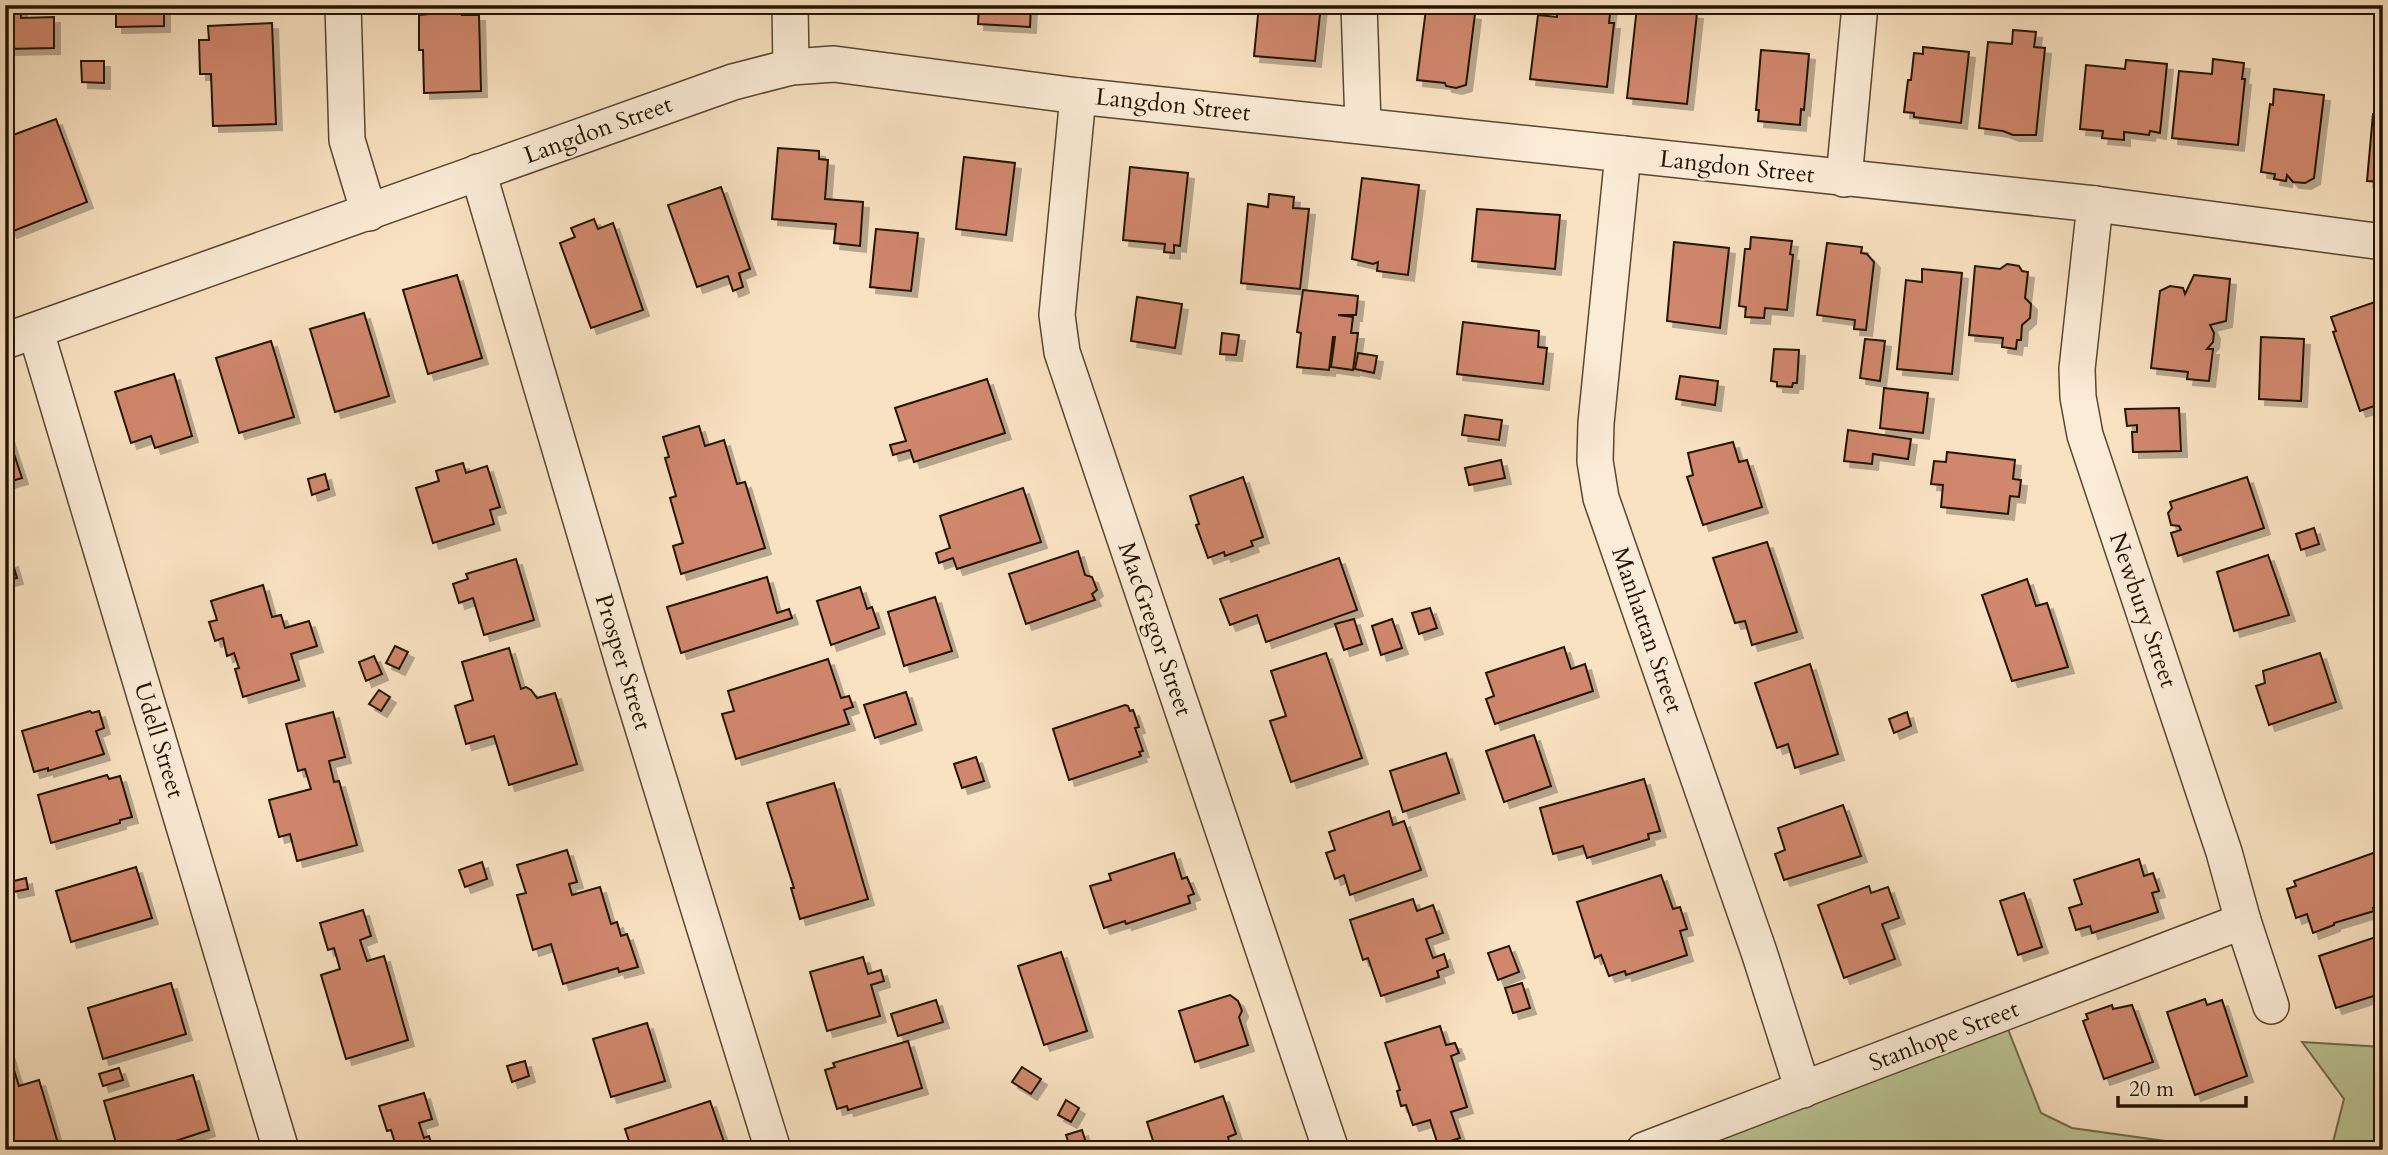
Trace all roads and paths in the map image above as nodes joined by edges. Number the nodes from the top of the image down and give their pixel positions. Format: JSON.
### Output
{"nodes":[{"id":1,"x":342,"y":5,"type":"edge"},
{"id":2,"x":790,"y":5,"type":"edge"},
{"id":3,"x":1359,"y":5,"type":"edge"},
{"id":4,"x":1860,"y":5,"type":"edge"},
{"id":5,"x":791,"y":67,"type":"junction"},
{"id":6,"x":1078,"y":96,"type":"junction"},
{"id":7,"x":1363,"y":125,"type":"junction"},
{"id":8,"x":1623,"y":154,"type":"junction"},
{"id":9,"x":478,"y":172,"type":"junction"},
{"id":10,"x":1844,"y":179,"type":"junction"},
{"id":11,"x":2095,"y":204,"type":"junction"},
{"id":12,"x":369,"y":213,"type":"junction"},
{"id":13,"x":2383,"y":242,"type":"edge"},
{"id":14,"x":20,"y":336,"type":"edge"},
{"id":15,"x":2243,"y":921,"type":"junction"},
{"id":16,"x":2271,"y":1006,"type":"dead end"},
{"id":17,"x":1803,"y":1090,"type":"junction"},
{"id":18,"x":281,"y":1150,"type":"edge"},
{"id":19,"x":773,"y":1150,"type":"edge"},
{"id":20,"x":1331,"y":1150,"type":"edge"},
{"id":21,"x":1644,"y":1150,"type":"edge"}],
"edges":[{"from":1,"to":12,"type":"street"},
{"from":2,"to":5,"type":"street"},
{"from":3,"to":7,"type":"street"},
{"from":4,"to":10,"type":"street"},
{"from":5,"to":6,"type":"street","name":"Langdon Street"},
{"from":5,"to":9,"type":"street","name":"Langdon Street"},
{"from":6,"to":7,"type":"street","name":"Langdon Street"},
{"from":6,"to":20,"type":"street","name":"MacGregor Street"},
{"from":7,"to":8,"type":"street","name":"Langdon Street"},
{"from":8,"to":10,"type":"street","name":"Langdon Street"},
{"from":8,"to":17,"type":"street","name":"Manhattan Street"},
{"from":9,"to":12,"type":"street","name":"Langdon Street"},
{"from":9,"to":19,"type":"street","name":"Prosper Street"},
{"from":10,"to":11,"type":"street","name":"Langdon Street"},
{"from":11,"to":13,"type":"street","name":"Langdon Street"},
{"from":11,"to":15,"type":"street","name":"Newbury Street"},
{"from":12,"to":14,"type":"street","name":"Langdon Street"},
{"from":14,"to":18,"type":"street","name":"Udell Street"},
{"from":15,"to":16,"type":"street","name":"Newbury Street"},
{"from":15,"to":17,"type":"street","name":"Stanhope Street"},
{"from":17,"to":21,"type":"street","name":"Stanhope Street"}]}
